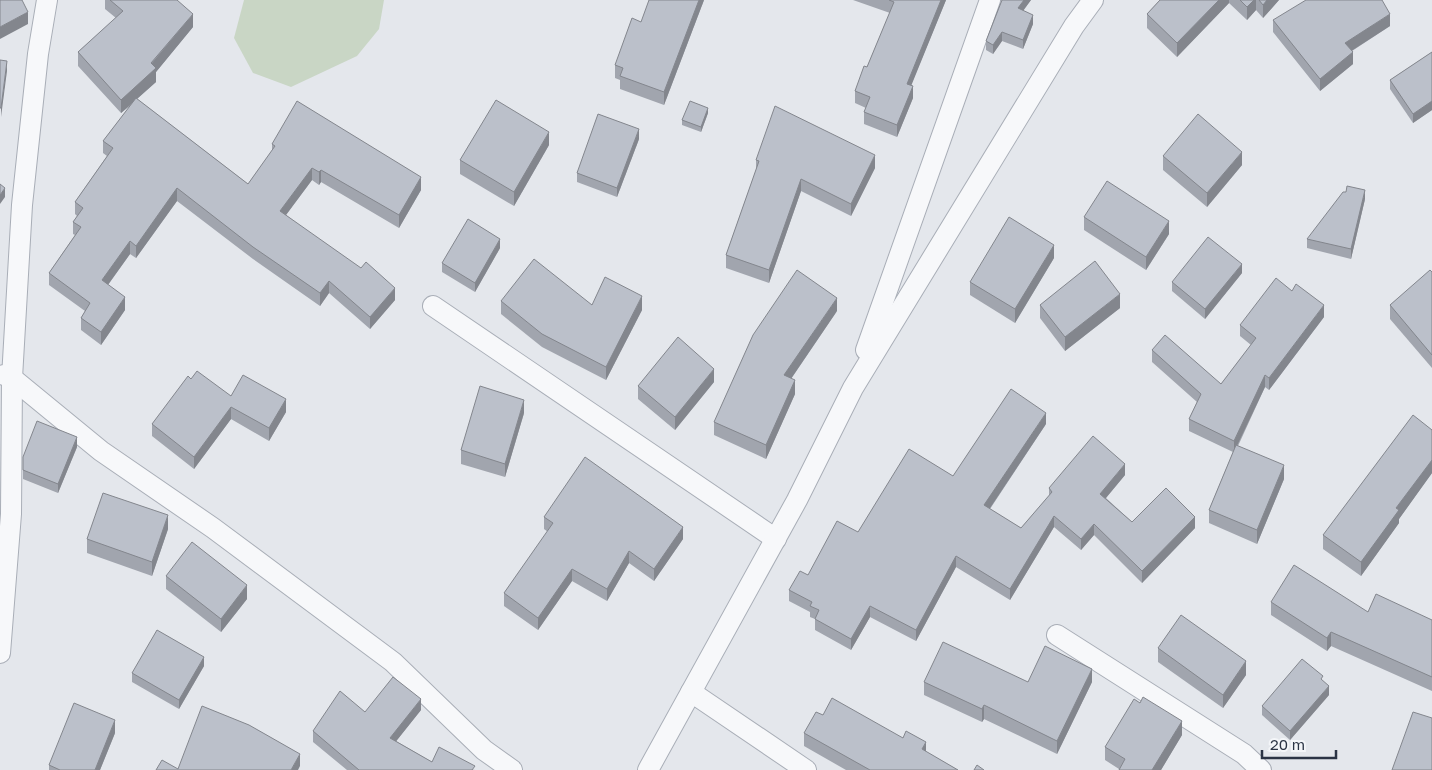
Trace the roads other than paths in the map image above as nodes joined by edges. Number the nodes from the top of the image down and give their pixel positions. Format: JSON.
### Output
{"nodes":[{"id":1,"x":47,"y":0,"type":"edge"},
{"id":2,"x":990,"y":0,"type":"edge"},
{"id":3,"x":1093,"y":0,"type":"edge"},
{"id":4,"x":433,"y":306,"type":"dead end"},
{"id":5,"x":6,"y":376,"type":"edge"},
{"id":6,"x":852,"y":388,"type":"junction"},
{"id":7,"x":776,"y":539,"type":"junction"},
{"id":8,"x":1057,"y":635,"type":"dead end"},
{"id":9,"x":0,"y":653,"type":"edge"},
{"id":10,"x":691,"y":692,"type":"junction"},
{"id":11,"x":512,"y":770,"type":"edge"},
{"id":12,"x":648,"y":770,"type":"edge"},
{"id":13,"x":806,"y":770,"type":"edge"},
{"id":14,"x":1261,"y":770,"type":"edge"}],
"edges":[{"from":1,"to":5,"type":"street"},
{"from":2,"to":6,"type":"street"},
{"from":3,"to":6,"type":"street"},
{"from":4,"to":7,"type":"street"},
{"from":5,"to":9,"type":"street"},
{"from":5,"to":11,"type":"street"},
{"from":6,"to":7,"type":"street"},
{"from":7,"to":10,"type":"street"},
{"from":8,"to":14,"type":"street"},
{"from":10,"to":12,"type":"street"},
{"from":10,"to":13,"type":"street"}]}
